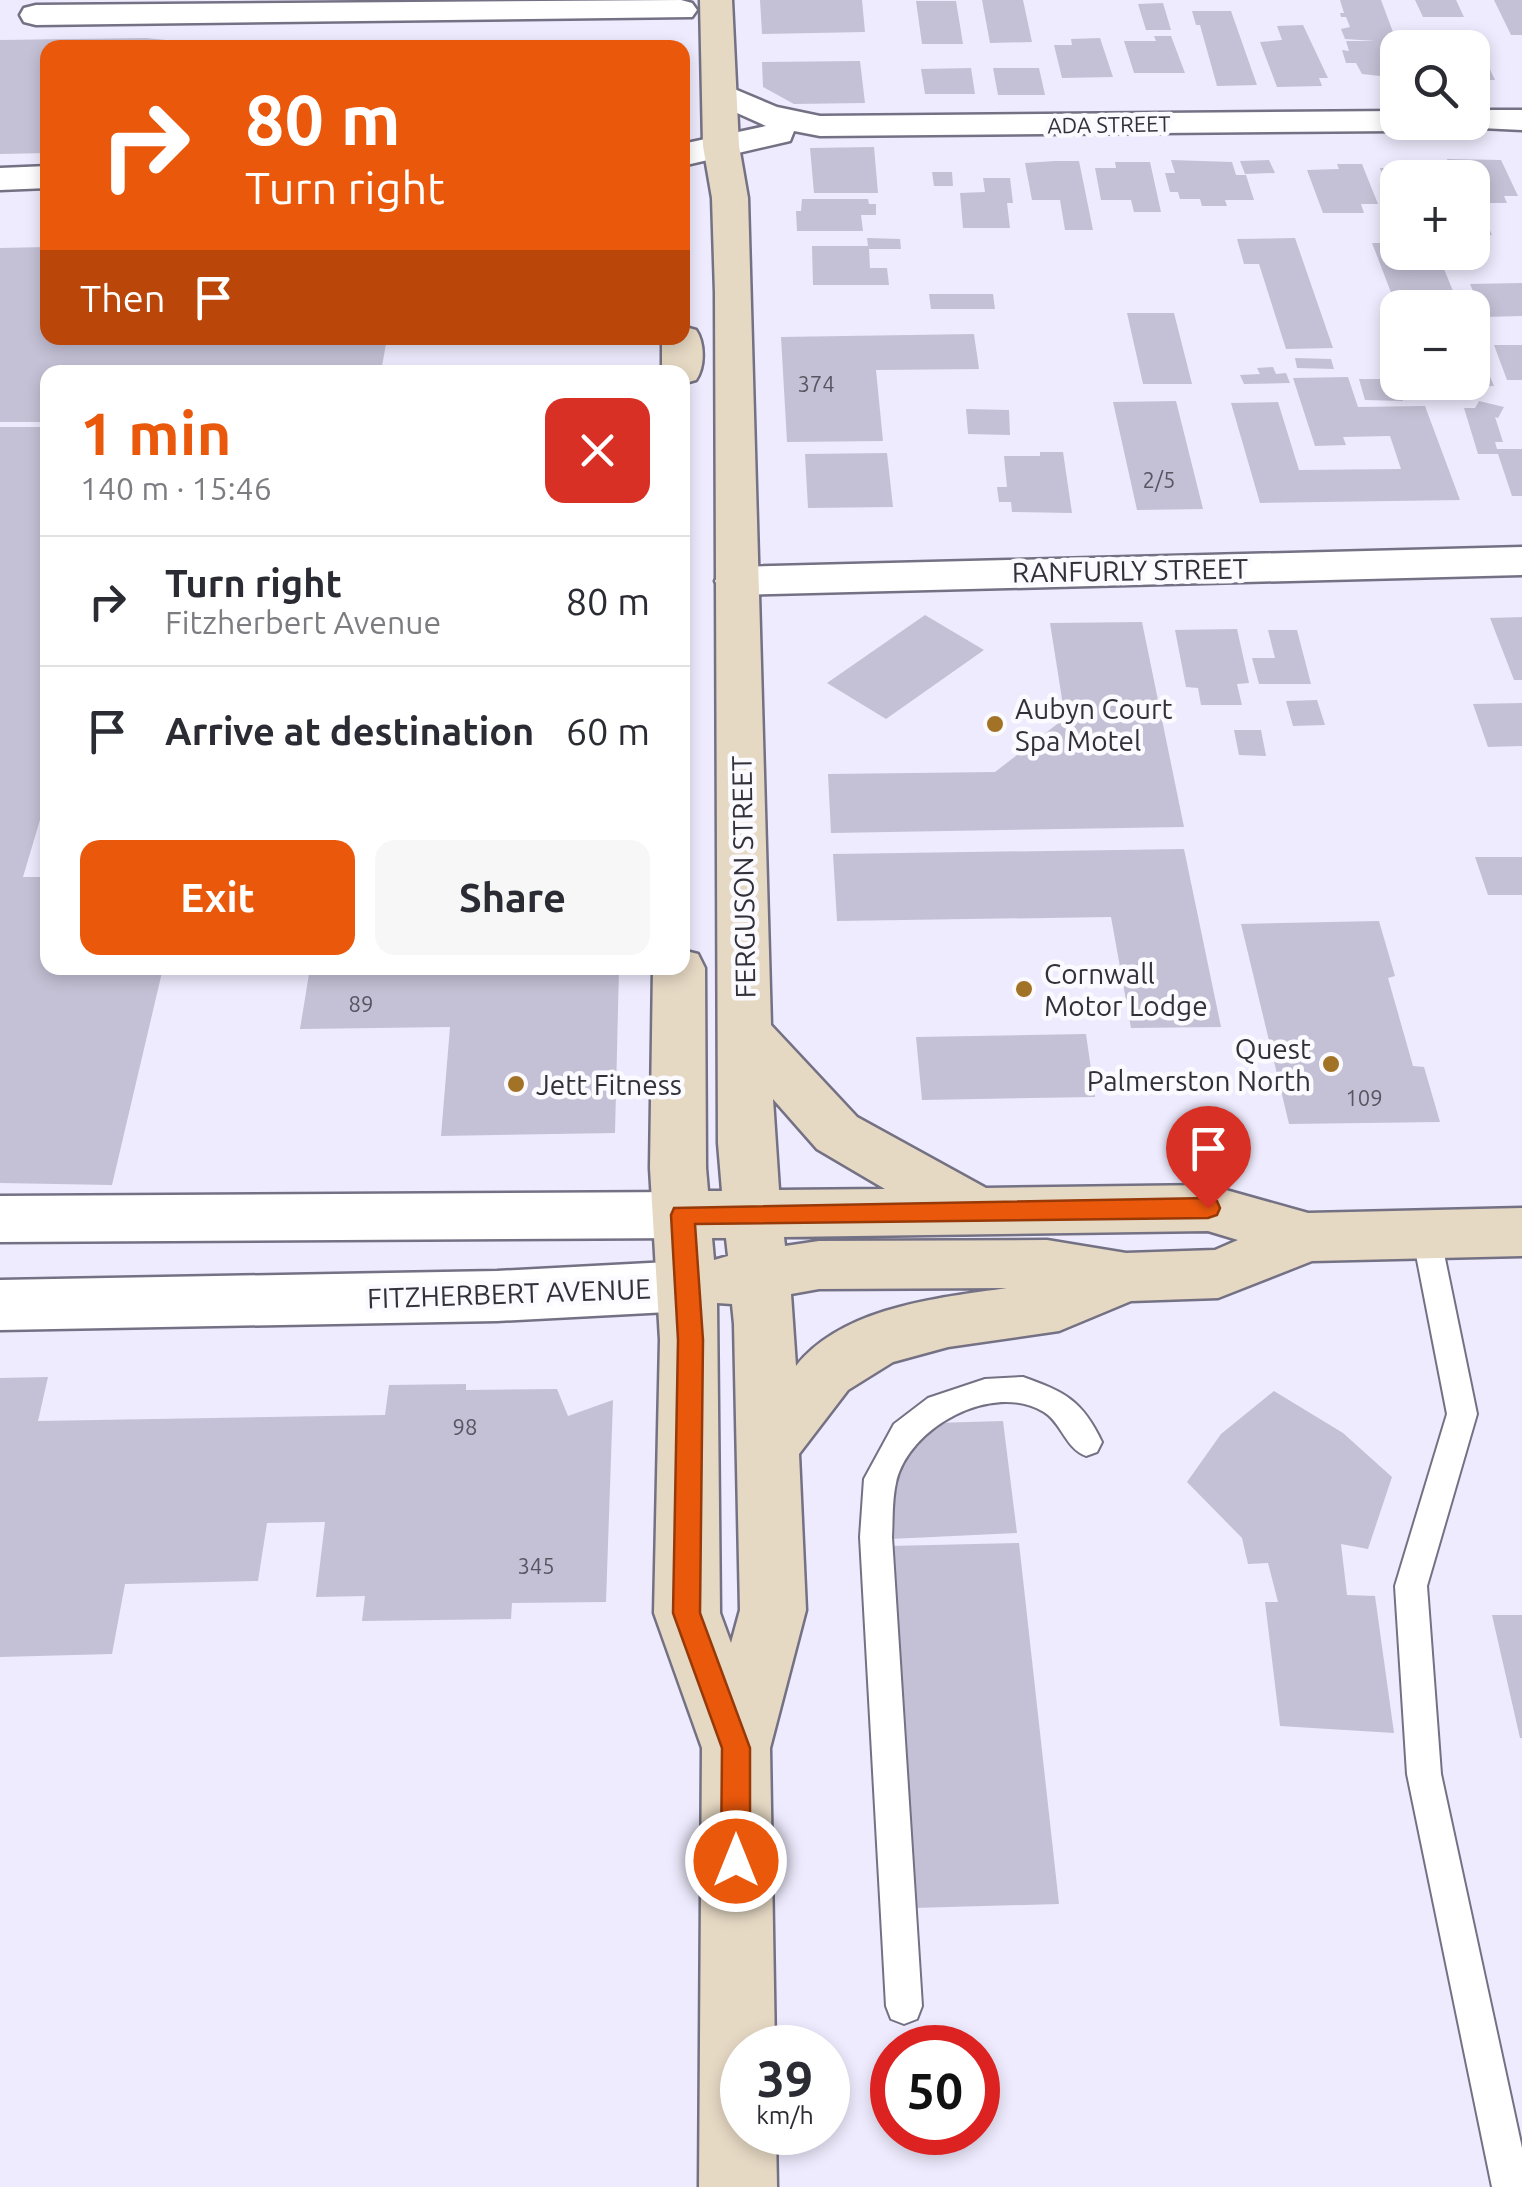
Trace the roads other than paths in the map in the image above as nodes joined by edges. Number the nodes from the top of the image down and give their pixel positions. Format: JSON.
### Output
{"nodes":[{"id":1,"x":716,"y":0,"type":"edge"},
{"id":2,"x":681,"y":5,"type":"edge"},
{"id":3,"x":271,"y":12,"type":"junction"},
{"id":4,"x":36,"y":15,"type":"dead end"},
{"id":5,"x":262,"y":40,"type":"edge"},
{"id":6,"x":682,"y":40,"type":"edge"},
{"id":7,"x":720,"y":92,"type":"junction"},
{"id":8,"x":1490,"y":120,"type":"edge"},
{"id":9,"x":1522,"y":120,"type":"edge"},
{"id":10,"x":1380,"y":121,"type":"edge"},
{"id":11,"x":820,"y":126,"type":"junction"},
{"id":12,"x":695,"y":144,"type":"edge"},
{"id":13,"x":40,"y":177,"type":"edge"},
{"id":14,"x":0,"y":179,"type":"edge"},
{"id":15,"x":1522,"y":561,"type":"edge"},
{"id":16,"x":737,"y":580,"type":"junction"},
{"id":17,"x":679,"y":975,"type":"edge"},
{"id":18,"x":746,"y":1033,"type":"junction"},
{"id":19,"x":979,"y":1210,"type":"junction"},
{"id":20,"x":752,"y":1213,"type":"junction"},
{"id":21,"x":682,"y":1215,"type":"junction"},
{"id":22,"x":0,"y":1219,"type":"edge"},
{"id":23,"x":1522,"y":1232,"type":"edge"},
{"id":24,"x":1426,"y":1234,"type":"junction"},
{"id":25,"x":1308,"y":1237,"type":"junction"},
{"id":26,"x":758,"y":1276,"type":"junction"},
{"id":27,"x":1126,"y":1276,"type":"junction"},
{"id":28,"x":687,"y":1286,"type":"junction"},
{"id":29,"x":0,"y":1305,"type":"edge"},
{"id":30,"x":1086,"y":1442,"type":"dead end"},
{"id":31,"x":768,"y":1447,"type":"junction"},
{"id":32,"x":736,"y":1748,"type":"junction"},
{"id":33,"x":904,"y":2006,"type":"dead end"},
{"id":34,"x":738,"y":2187,"type":"edge"},
{"id":35,"x":1511,"y":2187,"type":"edge"}],
"edges":[{"from":1,"to":7,"type":"main road","name":"FERGUSON STREET"},
{"from":2,"to":3,"type":"street"},
{"from":2,"to":6,"type":"main road"},
{"from":3,"to":4,"type":"street"},
{"from":3,"to":5,"type":"street"},
{"from":7,"to":11,"type":"street","name":"ADA STREET"},
{"from":7,"to":12,"type":"main road","name":"FERGUSON STREET"},
{"from":8,"to":9,"type":"street"},
{"from":10,"to":11,"type":"street","name":"ADA STREET"},
{"from":11,"to":12,"type":"street","name":"ADA STREET"},
{"from":12,"to":16,"type":"main road","name":"FERGUSON STREET"},
{"from":13,"to":14,"type":"street"},
{"from":15,"to":16,"type":"street","name":"RANFURLY STREET"},
{"from":16,"to":18,"type":"main road","name":"FERGUSON STREET"},
{"from":17,"to":21,"type":"main road","name":"FERGUSON STREET"},
{"from":18,"to":19,"type":"main road"},
{"from":18,"to":20,"type":"main road","name":"FERGUSON STREET"},
{"from":19,"to":20,"type":"main road","name":"FITZHERBERT AVENUE"},
{"from":19,"to":25,"type":"main road","name":"FITZHERBERT AVENUE"},
{"from":20,"to":21,"type":"main road","name":"FITZHERBERT AVENUE"},
{"from":20,"to":26,"type":"main road","name":"FERGUSON STREET"},
{"from":21,"to":22,"type":"street","name":"FITZHERBERT AVENUE"},
{"from":21,"to":28,"type":"main road","name":"FERGUSON STREET"},
{"from":23,"to":24,"type":"main road","name":"FITZHERBERT AVENUE"},
{"from":24,"to":25,"type":"main road","name":"FITZHERBERT AVENUE"},
{"from":24,"to":35,"type":"lane"},
{"from":25,"to":27,"type":"main road","name":"FITZHERBERT AVENUE"},
{"from":26,"to":27,"type":"main road","name":"FITZHERBERT AVENUE"},
{"from":26,"to":28,"type":"main road","name":"FITZHERBERT AVENUE"},
{"from":26,"to":31,"type":"main road","name":"FERGUSON STREET"},
{"from":27,"to":31,"type":"main road"},
{"from":28,"to":29,"type":"street","name":"FITZHERBERT AVENUE"},
{"from":28,"to":32,"type":"main road","name":"FERGUSON STREET"},
{"from":30,"to":33,"type":"lane"},
{"from":31,"to":32,"type":"main road","name":"FERGUSON STREET"},
{"from":32,"to":34,"type":"main road","name":"FERGUSON STREET"}]}
